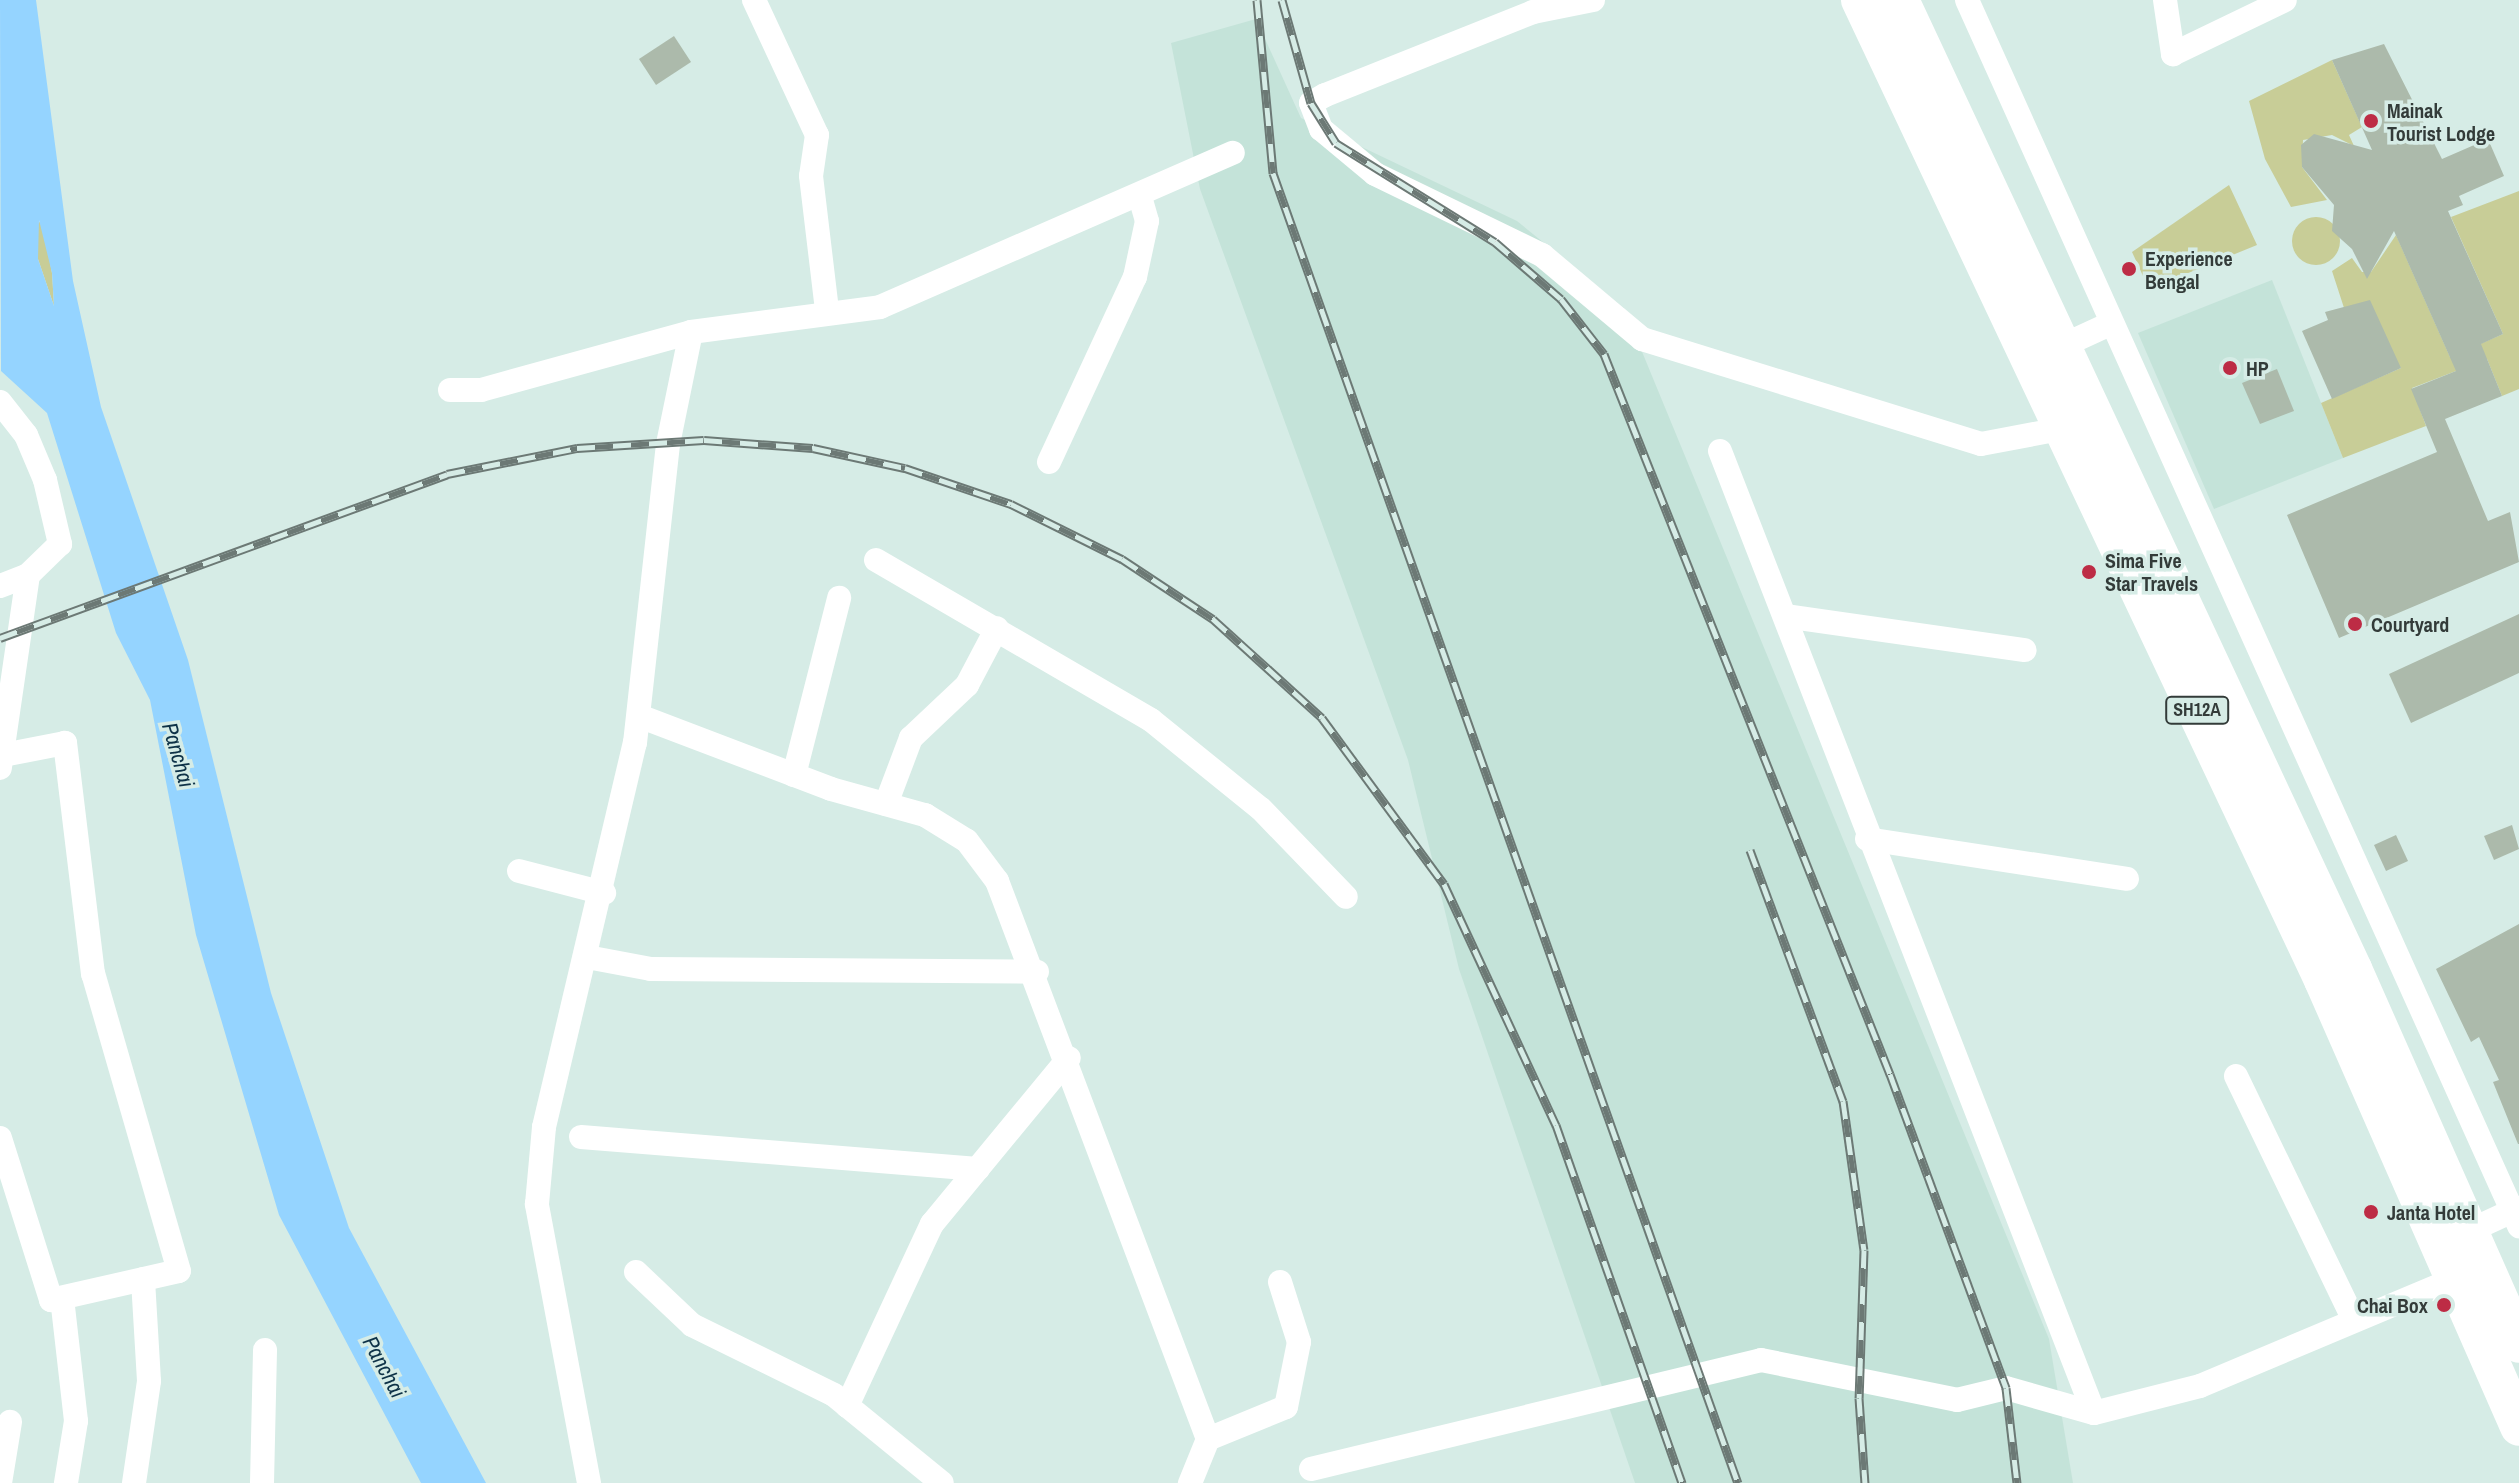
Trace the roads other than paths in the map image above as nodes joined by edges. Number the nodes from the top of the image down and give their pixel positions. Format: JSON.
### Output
{"nodes":[{"id":1,"x":754,"y":0,"type":"edge"},
{"id":2,"x":1593,"y":0,"type":"edge"},
{"id":3,"x":1860,"y":0,"type":"edge"},
{"id":4,"x":1900,"y":0,"type":"edge"},
{"id":5,"x":1967,"y":0,"type":"edge"},
{"id":6,"x":2165,"y":0,"type":"edge"},
{"id":7,"x":2285,"y":0,"type":"edge"},
{"id":8,"x":1525,"y":6,"type":"edge"},
{"id":9,"x":1233,"y":153,"type":"dead end"},
{"id":10,"x":1140,"y":197,"type":"junction"},
{"id":11,"x":827,"y":310,"type":"junction"},
{"id":12,"x":2112,"y":323,"type":"junction"},
{"id":13,"x":691,"y":332,"type":"junction"},
{"id":14,"x":2047,"y":353,"type":"junction"},
{"id":15,"x":450,"y":390,"type":"dead end"},
{"id":16,"x":0,"y":402,"type":"edge"},
{"id":17,"x":2066,"y":428,"type":"junction"},
{"id":18,"x":1720,"y":451,"type":"dead end"},
{"id":19,"x":1049,"y":462,"type":"dead end"},
{"id":20,"x":876,"y":560,"type":"dead end"},
{"id":21,"x":28,"y":575,"type":"junction"},
{"id":22,"x":0,"y":586,"type":"edge"},
{"id":23,"x":839,"y":598,"type":"dead end"},
{"id":24,"x":1785,"y":616,"type":"junction"},
{"id":25,"x":997,"y":628,"type":"junction"},
{"id":26,"x":2025,"y":650,"type":"dead end"},
{"id":27,"x":639,"y":716,"type":"junction"},
{"id":28,"x":1,"y":762,"type":"edge"},
{"id":29,"x":794,"y":775,"type":"junction"},
{"id":30,"x":886,"y":804,"type":"junction"},
{"id":31,"x":1867,"y":839,"type":"junction"},
{"id":32,"x":519,"y":871,"type":"dead end"},
{"id":33,"x":2127,"y":879,"type":"dead end"},
{"id":34,"x":604,"y":893,"type":"junction"},
{"id":35,"x":1346,"y":897,"type":"dead end"},
{"id":36,"x":587,"y":957,"type":"junction"},
{"id":37,"x":1037,"y":972,"type":"junction"},
{"id":38,"x":1069,"y":1058,"type":"junction"},
{"id":39,"x":2236,"y":1076,"type":"dead end"},
{"id":40,"x":581,"y":1137,"type":"dead end"},
{"id":41,"x":0,"y":1138,"type":"edge"},
{"id":42,"x":978,"y":1169,"type":"junction"},
{"id":43,"x":2517,"y":1215,"type":"edge"},
{"id":44,"x":2454,"y":1237,"type":"junction"},
{"id":45,"x":636,"y":1272,"type":"dead end"},
{"id":46,"x":143,"y":1279,"type":"junction"},
{"id":47,"x":2454,"y":1279,"type":"junction"},
{"id":48,"x":1280,"y":1282,"type":"dead end"},
{"id":49,"x":62,"y":1298,"type":"junction"},
{"id":50,"x":2353,"y":1318,"type":"junction"},
{"id":51,"x":2519,"y":1344,"type":"edge"},
{"id":52,"x":265,"y":1350,"type":"dead end"},
{"id":53,"x":847,"y":1406,"type":"junction"},
{"id":54,"x":2094,"y":1413,"type":"junction"},
{"id":55,"x":10,"y":1422,"type":"dead end"},
{"id":56,"x":2519,"y":1427,"type":"edge"},
{"id":57,"x":1208,"y":1439,"type":"junction"},
{"id":58,"x":1311,"y":1469,"type":"dead end"},
{"id":59,"x":0,"y":1483,"type":"edge"},
{"id":60,"x":66,"y":1483,"type":"edge"},
{"id":61,"x":134,"y":1483,"type":"edge"},
{"id":62,"x":262,"y":1483,"type":"edge"},
{"id":63,"x":589,"y":1483,"type":"edge"},
{"id":64,"x":942,"y":1483,"type":"edge"},
{"id":65,"x":1190,"y":1483,"type":"edge"}],
"edges":[{"from":1,"to":11,"type":"street"},
{"from":2,"to":8,"type":"street"},
{"from":3,"to":14,"type":"main road","number":"SH12A"},
{"from":4,"to":14,"type":"main road","number":"SH12A"},
{"from":5,"to":12,"type":"street"},
{"from":6,"to":7,"type":"street"},
{"from":8,"to":17,"type":"street"},
{"from":9,"to":10,"type":"street"},
{"from":10,"to":11,"type":"street"},
{"from":10,"to":19,"type":"street"},
{"from":11,"to":13,"type":"street"},
{"from":12,"to":14,"type":"street"},
{"from":12,"to":43,"type":"street"},
{"from":13,"to":15,"type":"street"},
{"from":13,"to":27,"type":"street"},
{"from":14,"to":17,"type":"main road","number":"SH12A"},
{"from":14,"to":44,"type":"main road","number":"SH12A"},
{"from":16,"to":21,"type":"street"},
{"from":17,"to":44,"type":"main road","number":"SH12A"},
{"from":18,"to":24,"type":"street"},
{"from":20,"to":25,"type":"street"},
{"from":21,"to":22,"type":"street"},
{"from":21,"to":28,"type":"street"},
{"from":23,"to":29,"type":"street"},
{"from":24,"to":26,"type":"street"},
{"from":24,"to":31,"type":"street"},
{"from":25,"to":30,"type":"street"},
{"from":25,"to":35,"type":"street"},
{"from":27,"to":29,"type":"street"},
{"from":27,"to":34,"type":"street"},
{"from":28,"to":46,"type":"street"},
{"from":29,"to":30,"type":"street"},
{"from":30,"to":37,"type":"street"},
{"from":31,"to":33,"type":"street"},
{"from":31,"to":54,"type":"street"},
{"from":32,"to":34,"type":"street"},
{"from":34,"to":36,"type":"street"},
{"from":36,"to":37,"type":"street"},
{"from":36,"to":63,"type":"street"},
{"from":37,"to":38,"type":"street"},
{"from":38,"to":42,"type":"street"},
{"from":38,"to":57,"type":"street"},
{"from":39,"to":50,"type":"street"},
{"from":40,"to":42,"type":"street"},
{"from":41,"to":49,"type":"street"},
{"from":42,"to":53,"type":"street"},
{"from":43,"to":44,"type":"street"},
{"from":44,"to":47,"type":"main road","number":"SH12A"},
{"from":44,"to":51,"type":"main road","number":"SH12A"},
{"from":45,"to":53,"type":"street"},
{"from":46,"to":49,"type":"street"},
{"from":46,"to":61,"type":"street"},
{"from":47,"to":50,"type":"street"},
{"from":47,"to":56,"type":"main road","number":"SH12A"},
{"from":48,"to":57,"type":"street"},
{"from":49,"to":60,"type":"street"},
{"from":50,"to":54,"type":"street"},
{"from":52,"to":62,"type":"street"},
{"from":53,"to":64,"type":"street"},
{"from":54,"to":58,"type":"street"},
{"from":55,"to":59,"type":"street"},
{"from":57,"to":65,"type":"street"}]}
